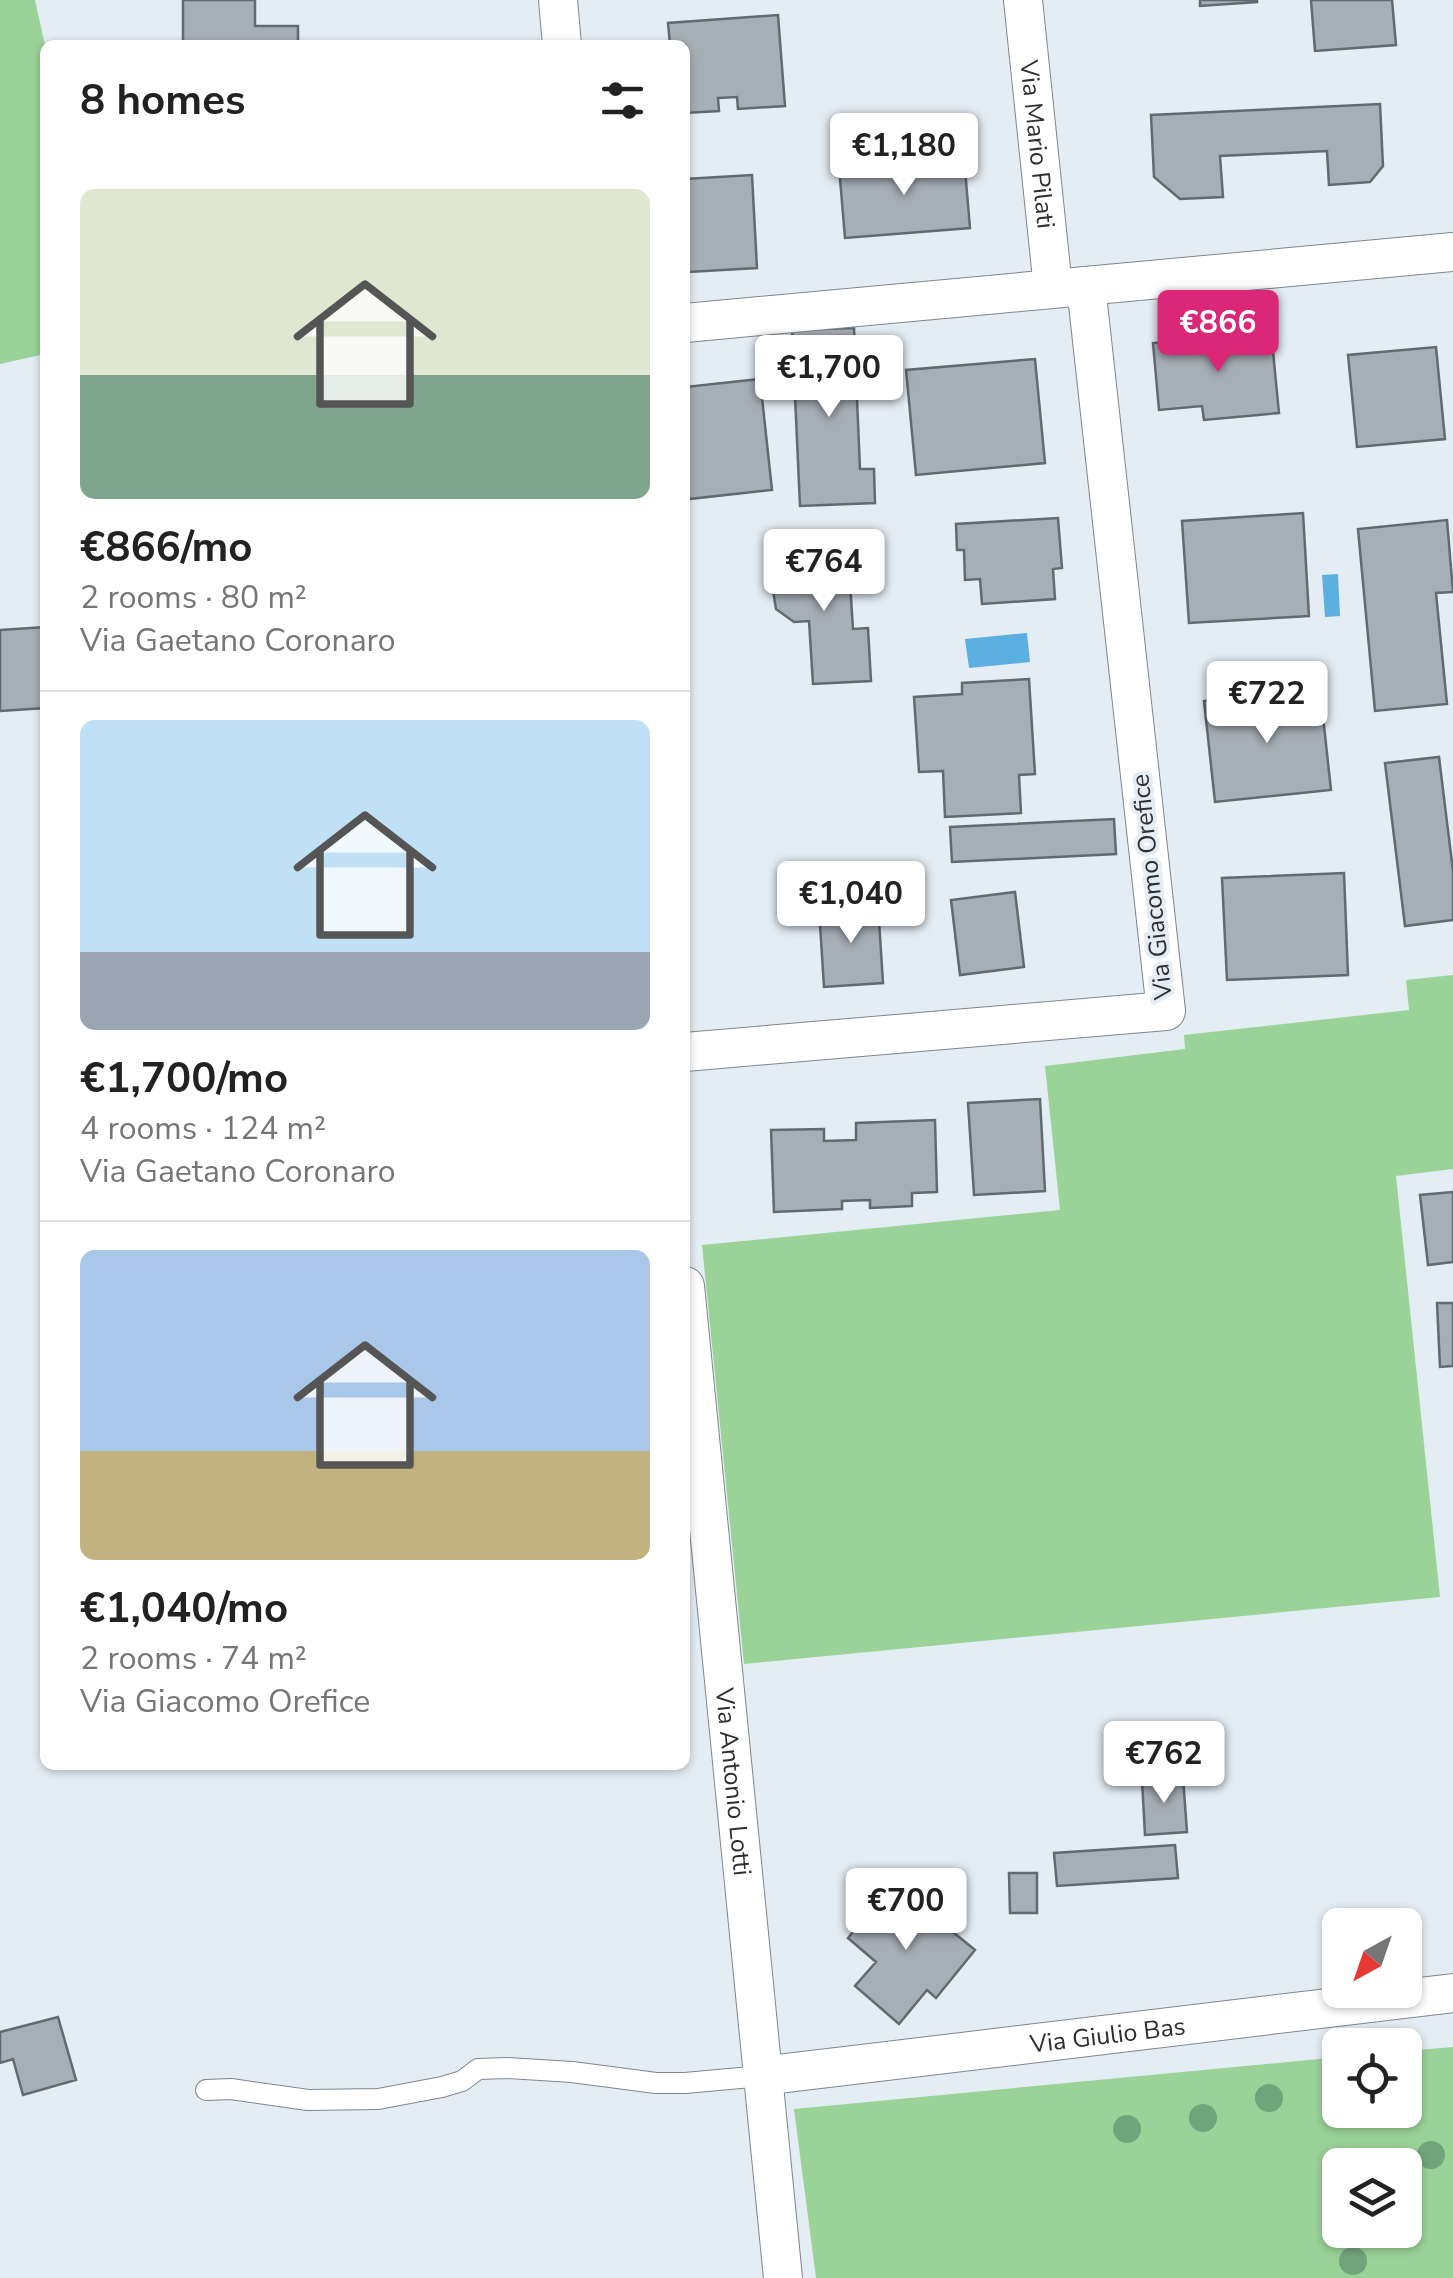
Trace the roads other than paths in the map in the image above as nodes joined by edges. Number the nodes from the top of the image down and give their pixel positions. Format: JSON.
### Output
{"nodes":[{"id":1,"x":558,"y":0,"type":"edge"},
{"id":2,"x":1023,"y":0,"type":"edge"},
{"id":3,"x":562,"y":40,"type":"edge"},
{"id":4,"x":1453,"y":252,"type":"edge"},
{"id":5,"x":1069,"y":287,"type":"junction"},
{"id":6,"x":690,"y":323,"type":"edge"},
{"id":7,"x":690,"y":1052,"type":"edge"},
{"id":8,"x":690,"y":1337,"type":"edge"},
{"id":9,"x":1453,"y":1993,"type":"edge"},
{"id":10,"x":762,"y":2076,"type":"junction"},
{"id":11,"x":206,"y":2090,"type":"dead end"},
{"id":12,"x":783,"y":2278,"type":"edge"}],
"edges":[{"from":1,"to":3,"type":"street"},
{"from":2,"to":5,"type":"street","name":"Via Mario Pilati"},
{"from":4,"to":5,"type":"street"},
{"from":5,"to":6,"type":"street"},
{"from":5,"to":7,"type":"street","name":"Via Giacomo Orefice"},
{"from":8,"to":10,"type":"street","name":"Via Antonio Lotti"},
{"from":9,"to":10,"type":"street","name":"Via Giulio Bas"},
{"from":10,"to":11,"type":"lane"},
{"from":10,"to":12,"type":"street","name":"Via Antonio Lotti"}]}
